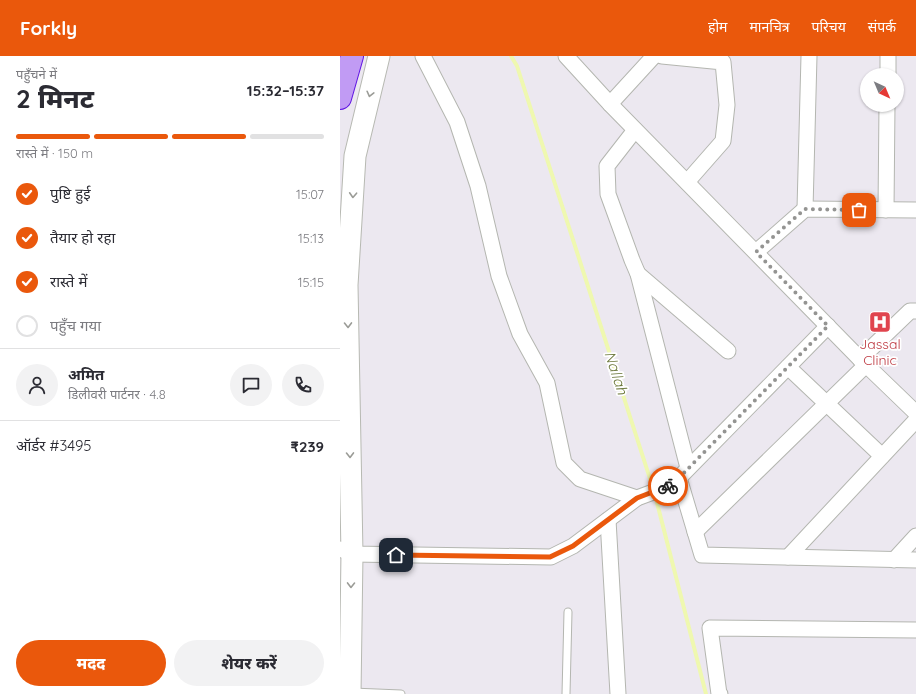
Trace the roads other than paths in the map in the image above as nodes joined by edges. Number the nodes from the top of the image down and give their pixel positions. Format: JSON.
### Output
{"nodes":[{"id":1,"x":352,"y":56,"type":"edge"},
{"id":2,"x":379,"y":56,"type":"edge"},
{"id":3,"x":423,"y":56,"type":"edge"},
{"id":4,"x":566,"y":56,"type":"edge"},
{"id":5,"x":654,"y":56,"type":"edge"},
{"id":6,"x":662,"y":56,"type":"edge"},
{"id":7,"x":809,"y":56,"type":"edge"},
{"id":8,"x":888,"y":56,"type":"edge"},
{"id":9,"x":888,"y":68,"type":"edge"},
{"id":10,"x":340,"y":98,"type":"edge"},
{"id":11,"x":610,"y":104,"type":"junction"},
{"id":12,"x":888,"y":112,"type":"edge"},
{"id":13,"x":635,"y":130,"type":"junction"},
{"id":14,"x":687,"y":182,"type":"junction"},
{"id":15,"x":805,"y":209,"type":"junction"},
{"id":16,"x":886,"y":210,"type":"junction"},
{"id":17,"x":916,"y":210,"type":"edge"},
{"id":18,"x":756,"y":252,"type":"junction"},
{"id":19,"x":638,"y":274,"type":"junction"},
{"id":20,"x":916,"y":311,"type":"edge"},
{"id":21,"x":828,"y":326,"type":"junction"},
{"id":22,"x":728,"y":351,"type":"dead end"},
{"id":23,"x":863,"y":362,"type":"junction"},
{"id":24,"x":788,"y":367,"type":"junction"},
{"id":25,"x":826,"y":404,"type":"junction"},
{"id":26,"x":916,"y":412,"type":"edge"},
{"id":27,"x":916,"y":420,"type":"edge"},
{"id":28,"x":882,"y":456,"type":"junction"},
{"id":29,"x":680,"y":477,"type":"junction"},
{"id":30,"x":637,"y":498,"type":"junction"},
{"id":31,"x":608,"y":520,"type":"junction"},
{"id":32,"x":695,"y":532,"type":"junction"},
{"id":33,"x":916,"y":536,"type":"edge"},
{"id":34,"x":346,"y":552,"type":"edge"},
{"id":35,"x":788,"y":557,"type":"junction"},
{"id":36,"x":894,"y":560,"type":"junction"},
{"id":37,"x":916,"y":560,"type":"edge"},
{"id":38,"x":568,"y":612,"type":"dead end"},
{"id":39,"x":916,"y":630,"type":"edge"},
{"id":40,"x":350,"y":693,"type":"edge"},
{"id":41,"x":401,"y":694,"type":"edge"},
{"id":42,"x":566,"y":694,"type":"edge"},
{"id":43,"x":618,"y":694,"type":"edge"},
{"id":44,"x":720,"y":694,"type":"edge"}],
"edges":[{"from":1,"to":10,"type":"highway"},
{"from":2,"to":34,"type":"street","one_way":true},
{"from":3,"to":30,"type":"street"},
{"from":4,"to":11,"type":"street"},
{"from":5,"to":11,"type":"street"},
{"from":6,"to":14,"type":"street"},
{"from":7,"to":15,"type":"street"},
{"from":8,"to":9,"type":"street"},
{"from":11,"to":13,"type":"street"},
{"from":12,"to":16,"type":"street"},
{"from":13,"to":14,"type":"street"},
{"from":13,"to":19,"type":"street"},
{"from":14,"to":18,"type":"street"},
{"from":15,"to":16,"type":"street"},
{"from":15,"to":18,"type":"street"},
{"from":16,"to":17,"type":"street"},
{"from":18,"to":21,"type":"street"},
{"from":19,"to":22,"type":"street"},
{"from":19,"to":29,"type":"street"},
{"from":20,"to":23,"type":"street"},
{"from":21,"to":23,"type":"street"},
{"from":21,"to":24,"type":"street"},
{"from":23,"to":25,"type":"street"},
{"from":23,"to":26,"type":"street"},
{"from":24,"to":25,"type":"street"},
{"from":24,"to":29,"type":"street"},
{"from":25,"to":28,"type":"street"},
{"from":25,"to":32,"type":"street"},
{"from":27,"to":28,"type":"street"},
{"from":28,"to":35,"type":"street"},
{"from":29,"to":30,"type":"street"},
{"from":29,"to":32,"type":"street"},
{"from":30,"to":31,"type":"street"},
{"from":31,"to":34,"type":"street"},
{"from":31,"to":43,"type":"street"},
{"from":32,"to":35,"type":"street"},
{"from":33,"to":36,"type":"street"},
{"from":34,"to":40,"type":"street","one_way":true},
{"from":35,"to":36,"type":"street"},
{"from":36,"to":37,"type":"street"},
{"from":38,"to":42,"type":"lane"},
{"from":39,"to":44,"type":"street"},
{"from":40,"to":41,"type":"lane"}]}
